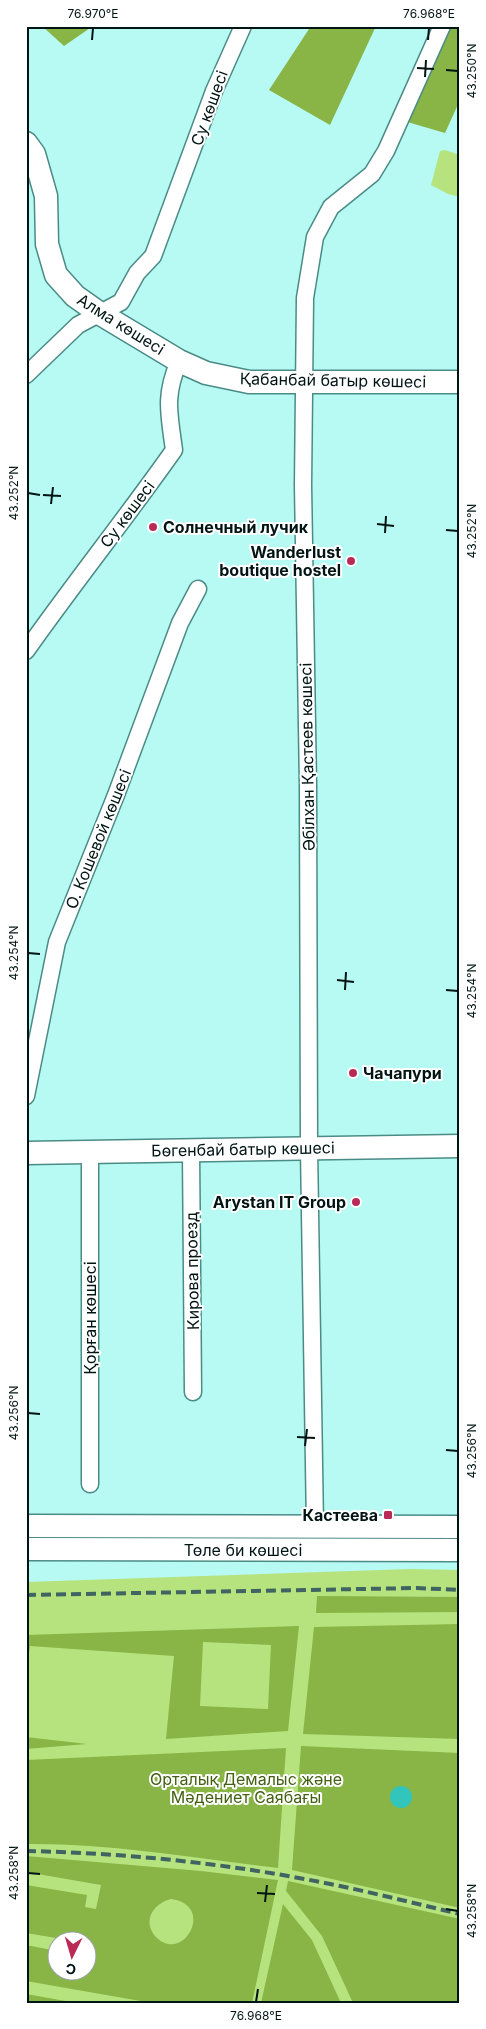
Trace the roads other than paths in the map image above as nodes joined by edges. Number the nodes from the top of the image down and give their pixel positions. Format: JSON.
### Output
{"nodes":[{"id":1,"x":243,"y":26,"type":"edge"},
{"id":2,"x":442,"y":26,"type":"edge"},
{"id":3,"x":26,"y":143,"type":"edge"},
{"id":4,"x":99,"y":313,"type":"junction"},
{"id":5,"x":179,"y":361,"type":"junction"},
{"id":6,"x":26,"y":375,"type":"edge"},
{"id":7,"x":303,"y":381,"type":"junction"},
{"id":8,"x":460,"y":382,"type":"edge"},
{"id":9,"x":198,"y":589,"type":"dead end"},
{"id":10,"x":26,"y":651,"type":"edge"},
{"id":11,"x":26,"y":1096,"type":"edge"},
{"id":12,"x":460,"y":1146,"type":"edge"},
{"id":13,"x":310,"y":1148,"type":"junction"},
{"id":14,"x":191,"y":1151,"type":"junction"},
{"id":15,"x":90,"y":1152,"type":"junction"},
{"id":16,"x":26,"y":1153,"type":"edge"},
{"id":17,"x":193,"y":1392,"type":"dead end"},
{"id":18,"x":90,"y":1484,"type":"dead end"},
{"id":19,"x":26,"y":1511,"type":"edge"},
{"id":20,"x":26,"y":1526,"type":"edge"},
{"id":21,"x":131,"y":1526,"type":"junction"},
{"id":22,"x":315,"y":1527,"type":"junction"},
{"id":23,"x":460,"y":1527,"type":"edge"},
{"id":24,"x":26,"y":1549,"type":"edge"},
{"id":25,"x":132,"y":1549,"type":"junction"},
{"id":26,"x":460,"y":1550,"type":"edge"},
{"id":27,"x":26,"y":1563,"type":"edge"}],
"edges":[{"from":1,"to":4,"type":"street","name":"Су көшесі"},
{"from":2,"to":7,"type":"street","name":"Әбілхан Қастеев көшесі"},
{"from":3,"to":4,"type":"main road","name":"Алма көшесі"},
{"from":4,"to":5,"type":"main road","name":"Алма көшесі"},
{"from":4,"to":6,"type":"street","name":"Су көшесі"},
{"from":5,"to":7,"type":"main road","name":"Қабанбай батыр көшесі"},
{"from":5,"to":10,"type":"street","name":"Су көшесі"},
{"from":7,"to":8,"type":"main road","name":"Қабанбай батыр көшесі"},
{"from":7,"to":13,"type":"street","name":"Әбілхан Қастеев көшесі"},
{"from":9,"to":11,"type":"street","name":"О. Кошевой көшесі"},
{"from":12,"to":13,"type":"main road","name":"Бөгенбай батыр көшесі"},
{"from":13,"to":14,"type":"main road","name":"Бөгенбай батыр көшесі"},
{"from":13,"to":22,"type":"street","name":"Әбілхан Қастеев көшесі"},
{"from":14,"to":15,"type":"main road","name":"Бөгенбай батыр көшесі"},
{"from":14,"to":17,"type":"street","name":"Кирова проезд"},
{"from":15,"to":16,"type":"main road","name":"Бөгенбай батыр көшесі"},
{"from":15,"to":18,"type":"street","name":"Қорған көшесі"},
{"from":19,"to":21,"type":"main road"},
{"from":20,"to":21,"type":"main road","name":"Төле би көшесі"},
{"from":21,"to":22,"type":"main road","name":"Төле би көшесі"},
{"from":22,"to":23,"type":"main road","name":"Төле би көшесі"},
{"from":24,"to":25,"type":"main road","name":"Төле би көшесі"},
{"from":25,"to":26,"type":"main road","name":"Төле би көшесі"},
{"from":25,"to":27,"type":"main road"}]}
